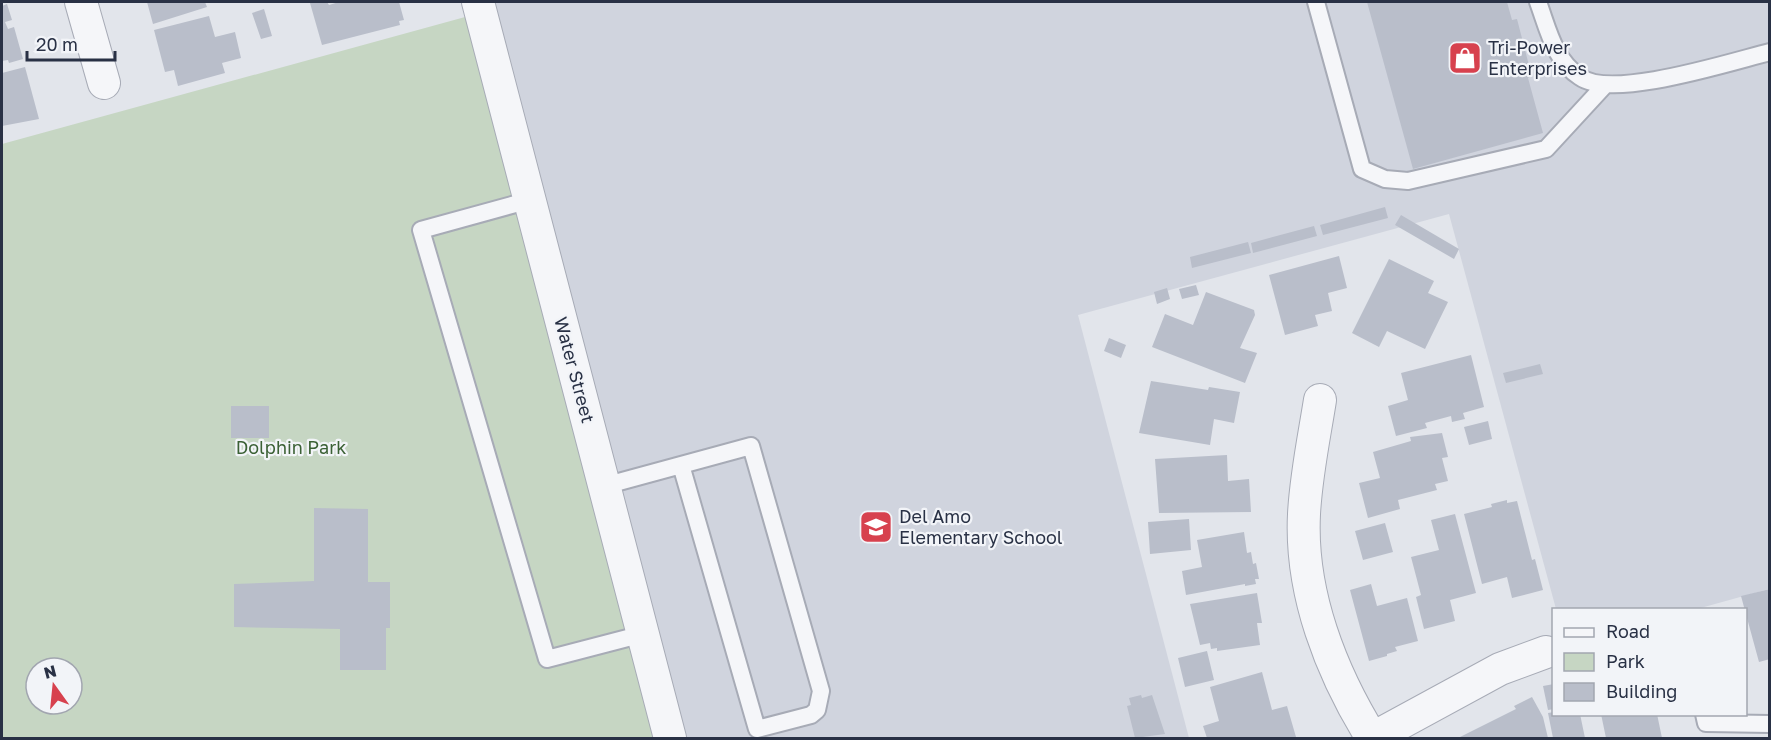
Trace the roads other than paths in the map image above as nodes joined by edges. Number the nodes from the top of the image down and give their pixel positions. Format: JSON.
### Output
{"nodes":[{"id":1,"x":81,"y":2,"type":"edge"},
{"id":2,"x":478,"y":2,"type":"edge"},
{"id":3,"x":1316,"y":2,"type":"edge"},
{"id":4,"x":1539,"y":2,"type":"edge"},
{"id":5,"x":1770,"y":52,"type":"edge"},
{"id":6,"x":104,"y":83,"type":"dead end"},
{"id":7,"x":1605,"y":85,"type":"junction"},
{"id":8,"x":530,"y":200,"type":"junction"},
{"id":9,"x":1320,"y":400,"type":"dead end"},
{"id":10,"x":681,"y":465,"type":"junction"},
{"id":11,"x":604,"y":486,"type":"junction"},
{"id":12,"x":643,"y":634,"type":"junction"},
{"id":13,"x":1546,"y":652,"type":"dead end"},
{"id":14,"x":1704,"y":716,"type":"edge"},
{"id":15,"x":1770,"y":724,"type":"edge"},
{"id":16,"x":670,"y":738,"type":"edge"},
{"id":17,"x":1372,"y":738,"type":"edge"}],
"edges":[{"from":1,"to":6,"type":"street"},
{"from":2,"to":8,"type":"street","name":"Water Street"},
{"from":3,"to":7,"type":"lane"},
{"from":4,"to":7,"type":"lane"},
{"from":5,"to":7,"type":"lane"},
{"from":8,"to":11,"type":"street","name":"Water Street"},
{"from":8,"to":12,"type":"lane"},
{"from":9,"to":17,"type":"street"},
{"from":10,"to":10,"type":"lane"},
{"from":10,"to":11,"type":"lane"},
{"from":11,"to":12,"type":"street","name":"Water Street"},
{"from":12,"to":16,"type":"street","name":"Water Street"},
{"from":13,"to":17,"type":"street"},
{"from":14,"to":15,"type":"lane"}]}
